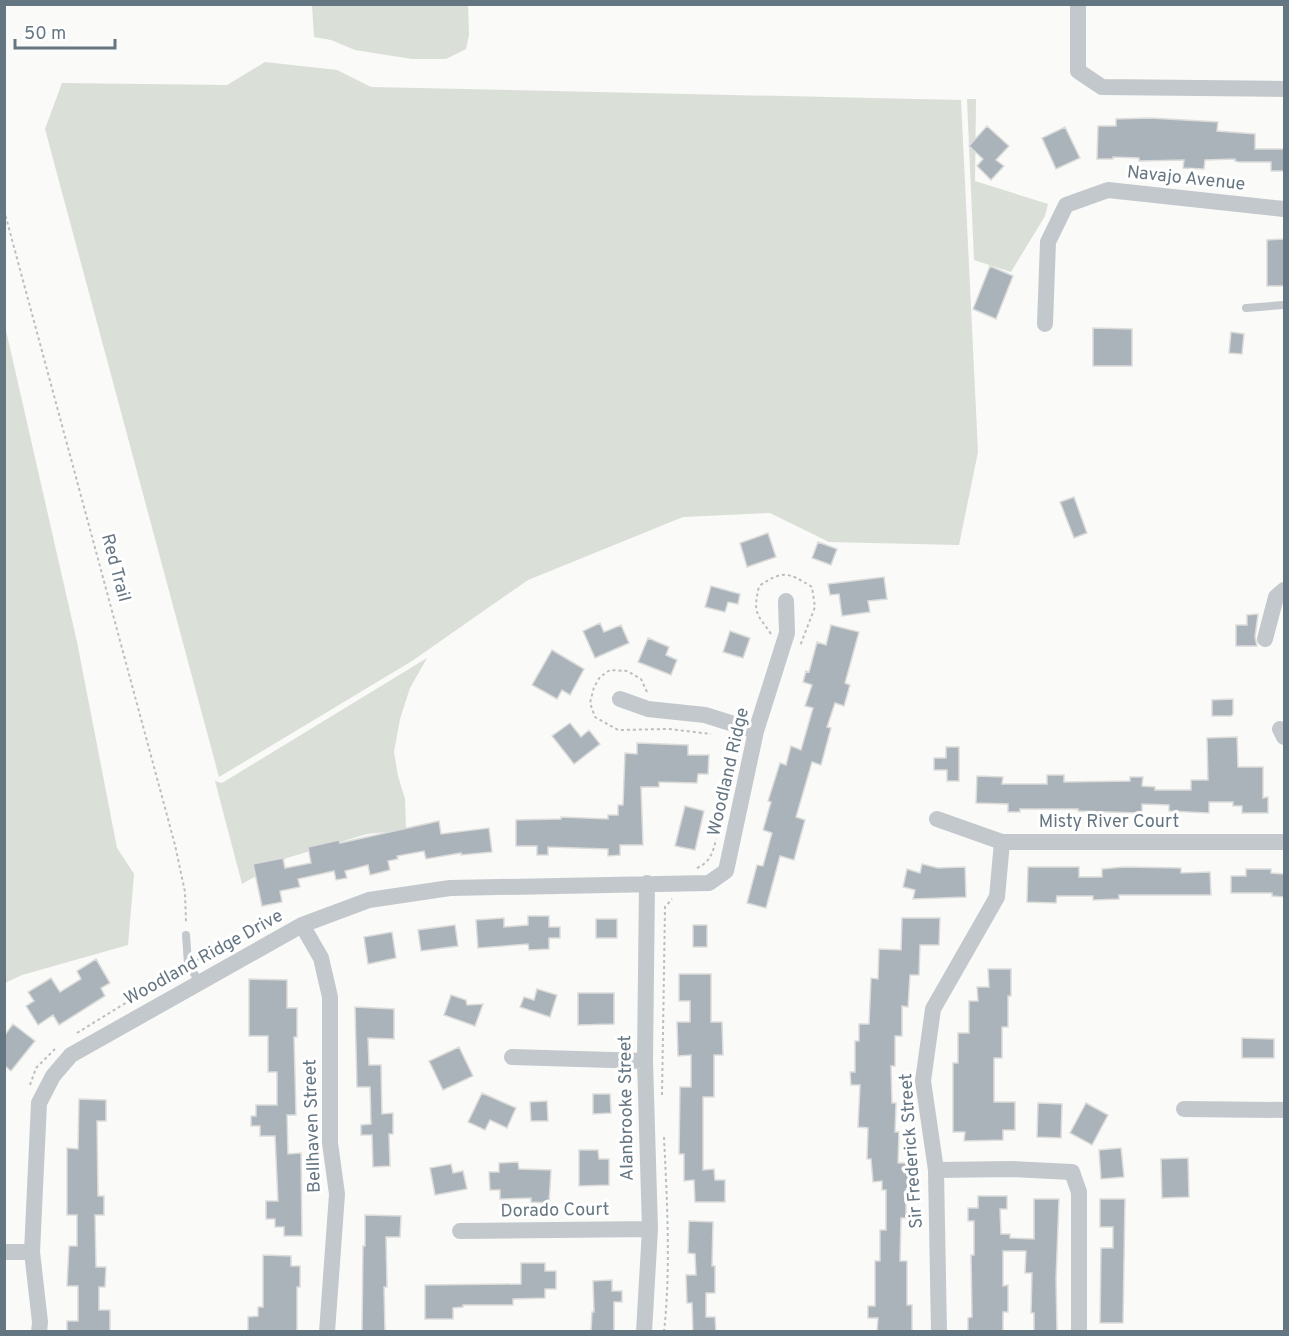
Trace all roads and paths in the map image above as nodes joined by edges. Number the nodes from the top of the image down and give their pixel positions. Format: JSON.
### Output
{"nodes":[{"id":1,"x":1078,"y":4,"type":"edge"},
{"id":2,"x":1284,"y":89,"type":"edge"},
{"id":3,"x":1284,"y":209,"type":"edge"},
{"id":4,"x":4,"y":210,"type":"edge"},
{"id":5,"x":1284,"y":305,"type":"edge"},
{"id":6,"x":1246,"y":308,"type":"dead end"},
{"id":7,"x":1044,"y":324,"type":"dead end"},
{"id":8,"x":1284,"y":590,"type":"edge"},
{"id":9,"x":786,"y":602,"type":"dead end"},
{"id":10,"x":1265,"y":639,"type":"dead end"},
{"id":11,"x":620,"y":699,"type":"dead end"},
{"id":12,"x":756,"y":731,"type":"junction"},
{"id":13,"x":937,"y":819,"type":"dead end"},
{"id":14,"x":1002,"y":842,"type":"junction"},
{"id":15,"x":1284,"y":842,"type":"edge"},
{"id":16,"x":647,"y":883,"type":"junction"},
{"id":17,"x":302,"y":925,"type":"junction"},
{"id":18,"x":186,"y":935,"type":"joint"},
{"id":19,"x":200,"y":983,"type":"junction"},
{"id":20,"x":512,"y":1056,"type":"dead end"},
{"id":21,"x":645,"y":1061,"type":"junction"},
{"id":22,"x":1184,"y":1109,"type":"dead end"},
{"id":23,"x":1284,"y":1110,"type":"edge"},
{"id":24,"x":936,"y":1170,"type":"junction"},
{"id":25,"x":650,"y":1229,"type":"junction"},
{"id":26,"x":460,"y":1231,"type":"dead end"},
{"id":27,"x":4,"y":1252,"type":"edge"},
{"id":28,"x":32,"y":1252,"type":"junction"},
{"id":29,"x":39,"y":1332,"type":"edge"},
{"id":30,"x":327,"y":1332,"type":"edge"},
{"id":31,"x":644,"y":1332,"type":"edge"},
{"id":32,"x":939,"y":1332,"type":"edge"},
{"id":33,"x":1079,"y":1332,"type":"edge"}],
"edges":[{"from":1,"to":2,"type":"street"},
{"from":3,"to":7,"type":"street","name":"Navajo Avenue"},
{"from":4,"to":18,"type":"path","name":"Red Trail"},
{"from":5,"to":6,"type":"lane"},
{"from":8,"to":10,"type":"street"},
{"from":9,"to":12,"type":"street","name":"Woodland Ridge"},
{"from":11,"to":12,"type":"street"},
{"from":12,"to":16,"type":"street","name":"Woodland Ridge"},
{"from":13,"to":14,"type":"street","name":"Misty River Court"},
{"from":14,"to":15,"type":"street","name":"Misty River Court"},
{"from":14,"to":24,"type":"street","name":"Sir Frederick Street"},
{"from":16,"to":17,"type":"street","name":"Woodland Ridge Drive"},
{"from":16,"to":21,"type":"street","name":"Alanbrooke Street"},
{"from":17,"to":19,"type":"street","name":"Woodland Ridge Drive"},
{"from":17,"to":30,"type":"street","name":"Bellhaven Street"},
{"from":18,"to":19,"type":"lane"},
{"from":19,"to":28,"type":"street","name":"Woodland Ridge Drive"},
{"from":20,"to":21,"type":"street"},
{"from":21,"to":25,"type":"street","name":"Alanbrooke Street"},
{"from":22,"to":23,"type":"street"},
{"from":24,"to":32,"type":"street","name":"Sir Frederick Street"},
{"from":24,"to":33,"type":"street"},
{"from":25,"to":26,"type":"street","name":"Dorado Court"},
{"from":25,"to":31,"type":"street","name":"Alanbrooke Street"},
{"from":27,"to":28,"type":"street"},
{"from":28,"to":29,"type":"street","name":"Woodland Ridge Drive"}]}
